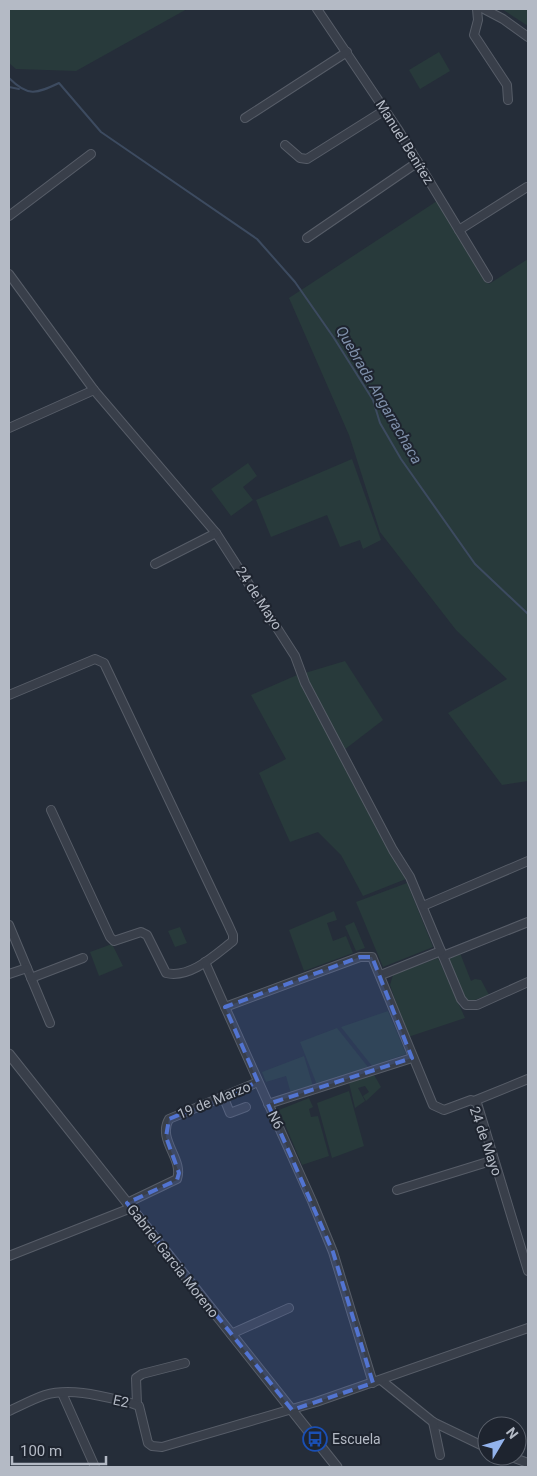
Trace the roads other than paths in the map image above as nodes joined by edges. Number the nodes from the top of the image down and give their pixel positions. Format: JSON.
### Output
{"nodes":[{"id":1,"x":317,"y":9,"type":"edge"},
{"id":2,"x":477,"y":9,"type":"edge"},
{"id":3,"x":484,"y":9,"type":"edge"},
{"id":4,"x":528,"y":37,"type":"edge"},
{"id":5,"x":347,"y":52,"type":"junction"},
{"id":6,"x":508,"y":100,"type":"dead end"},
{"id":7,"x":385,"y":110,"type":"junction"},
{"id":8,"x":245,"y":118,"type":"dead end"},
{"id":9,"x":285,"y":145,"type":"dead end"},
{"id":10,"x":91,"y":154,"type":"dead end"},
{"id":11,"x":418,"y":162,"type":"junction"},
{"id":12,"x":528,"y":186,"type":"edge"},
{"id":13,"x":9,"y":216,"type":"edge"},
{"id":14,"x":459,"y":230,"type":"junction"},
{"id":15,"x":307,"y":238,"type":"dead end"},
{"id":16,"x":9,"y":274,"type":"edge"},
{"id":17,"x":488,"y":278,"type":"dead end"},
{"id":18,"x":94,"y":390,"type":"junction"},
{"id":19,"x":9,"y":428,"type":"edge"},
{"id":20,"x":216,"y":533,"type":"junction"},
{"id":21,"x":155,"y":564,"type":"dead end"},
{"id":22,"x":9,"y":695,"type":"edge"},
{"id":23,"x":51,"y":810,"type":"dead end"},
{"id":24,"x":528,"y":861,"type":"edge"},
{"id":25,"x":423,"y":906,"type":"junction"},
{"id":26,"x":528,"y":922,"type":"edge"},
{"id":27,"x":9,"y":925,"type":"edge"},
{"id":28,"x":443,"y":957,"type":"junction"},
{"id":29,"x":83,"y":958,"type":"dead end"},
{"id":30,"x":205,"y":962,"type":"junction"},
{"id":31,"x":27,"y":968,"type":"junction"},
{"id":32,"x":9,"y":974,"type":"edge"},
{"id":33,"x":381,"y":975,"type":"junction"},
{"id":34,"x":31,"y":978,"type":"junction"},
{"id":35,"x":528,"y":982,"type":"edge"},
{"id":36,"x":225,"y":1007,"type":"junction"},
{"id":37,"x":50,"y":1023,"type":"dead end"},
{"id":38,"x":9,"y":1054,"type":"edge"},
{"id":39,"x":412,"y":1058,"type":"junction"},
{"id":40,"x":528,"y":1079,"type":"edge"},
{"id":41,"x":258,"y":1082,"type":"junction"},
{"id":42,"x":223,"y":1096,"type":"junction"},
{"id":43,"x":474,"y":1101,"type":"junction"},
{"id":44,"x":268,"y":1104,"type":"junction"},
{"id":45,"x":246,"y":1107,"type":"dead end"},
{"id":46,"x":494,"y":1160,"type":"junction"},
{"id":47,"x":397,"y":1190,"type":"dead end"},
{"id":48,"x":129,"y":1206,"type":"junction"},
{"id":49,"x":9,"y":1256,"type":"edge"},
{"id":50,"x":528,"y":1271,"type":"edge"},
{"id":51,"x":289,"y":1308,"type":"dead end"},
{"id":52,"x":528,"y":1328,"type":"edge"},
{"id":53,"x":232,"y":1334,"type":"junction"},
{"id":54,"x":185,"y":1363,"type":"dead end"},
{"id":55,"x":377,"y":1381,"type":"junction"},
{"id":56,"x":62,"y":1393,"type":"junction"},
{"id":57,"x":137,"y":1404,"type":"junction"},
{"id":58,"x":292,"y":1410,"type":"junction"},
{"id":59,"x":9,"y":1411,"type":"edge"},
{"id":60,"x":433,"y":1422,"type":"junction"},
{"id":61,"x":477,"y":1443,"type":"edge"},
{"id":62,"x":440,"y":1455,"type":"dead end"},
{"id":63,"x":95,"y":1467,"type":"edge"},
{"id":64,"x":337,"y":1467,"type":"edge"}],
"edges":[{"from":1,"to":5,"type":"street","name":"Manuel Benítez"},
{"from":2,"to":6,"type":"street"},
{"from":3,"to":4,"type":"street"},
{"from":5,"to":7,"type":"street","name":"Manuel Benítez"},
{"from":5,"to":8,"type":"street"},
{"from":7,"to":9,"type":"street"},
{"from":7,"to":11,"type":"street","name":"Manuel Benítez"},
{"from":10,"to":13,"type":"street"},
{"from":11,"to":14,"type":"street","name":"Manuel Benítez"},
{"from":11,"to":15,"type":"street"},
{"from":12,"to":14,"type":"street"},
{"from":14,"to":17,"type":"street","name":"Manuel Benítez"},
{"from":16,"to":18,"type":"street","name":"24 de Mayo"},
{"from":18,"to":19,"type":"street"},
{"from":18,"to":20,"type":"street","name":"24 de Mayo"},
{"from":20,"to":21,"type":"street"},
{"from":20,"to":25,"type":"street","name":"24 de Mayo"},
{"from":22,"to":30,"type":"street"},
{"from":23,"to":30,"type":"street"},
{"from":24,"to":25,"type":"street"},
{"from":25,"to":28,"type":"street","name":"24 de Mayo"},
{"from":26,"to":28,"type":"street"},
{"from":27,"to":31,"type":"street"},
{"from":28,"to":33,"type":"street"},
{"from":28,"to":35,"type":"street","name":"24 de Mayo"},
{"from":29,"to":34,"type":"street"},
{"from":30,"to":36,"type":"street","name":"N6"},
{"from":31,"to":32,"type":"street"},
{"from":31,"to":34,"type":"street"},
{"from":33,"to":36,"type":"street"},
{"from":33,"to":39,"type":"street"},
{"from":34,"to":37,"type":"street"},
{"from":36,"to":41,"type":"street","name":"N6"},
{"from":38,"to":48,"type":"street","name":"Gabriel Garcia Moreno"},
{"from":39,"to":43,"type":"street","name":"24 de Mayo"},
{"from":39,"to":44,"type":"street"},
{"from":40,"to":43,"type":"street"},
{"from":41,"to":42,"type":"street","name":"19 de Marzo"},
{"from":41,"to":44,"type":"street","name":"N6"},
{"from":42,"to":45,"type":"street"},
{"from":42,"to":48,"type":"street","name":"19 de Marzo"},
{"from":43,"to":46,"type":"street","name":"24 de Mayo"},
{"from":44,"to":55,"type":"street","name":"N6"},
{"from":46,"to":47,"type":"street"},
{"from":46,"to":50,"type":"street","name":"24 de Mayo"},
{"from":48,"to":49,"type":"street","name":"19 de Marzo"},
{"from":48,"to":53,"type":"street","name":"Gabriel Garcia Moreno"},
{"from":51,"to":53,"type":"street"},
{"from":52,"to":55,"type":"street"},
{"from":53,"to":58,"type":"street","name":"Gabriel Garcia Moreno"},
{"from":54,"to":57,"type":"street"},
{"from":55,"to":58,"type":"street"},
{"from":55,"to":60,"type":"street"},
{"from":56,"to":57,"type":"street","name":"E2"},
{"from":56,"to":59,"type":"street","name":"E2"},
{"from":56,"to":63,"type":"street"},
{"from":57,"to":58,"type":"street","name":"E2"},
{"from":58,"to":64,"type":"street","name":"Gabriel Garcia Moreno"},
{"from":60,"to":61,"type":"street"},
{"from":60,"to":62,"type":"street"}]}
